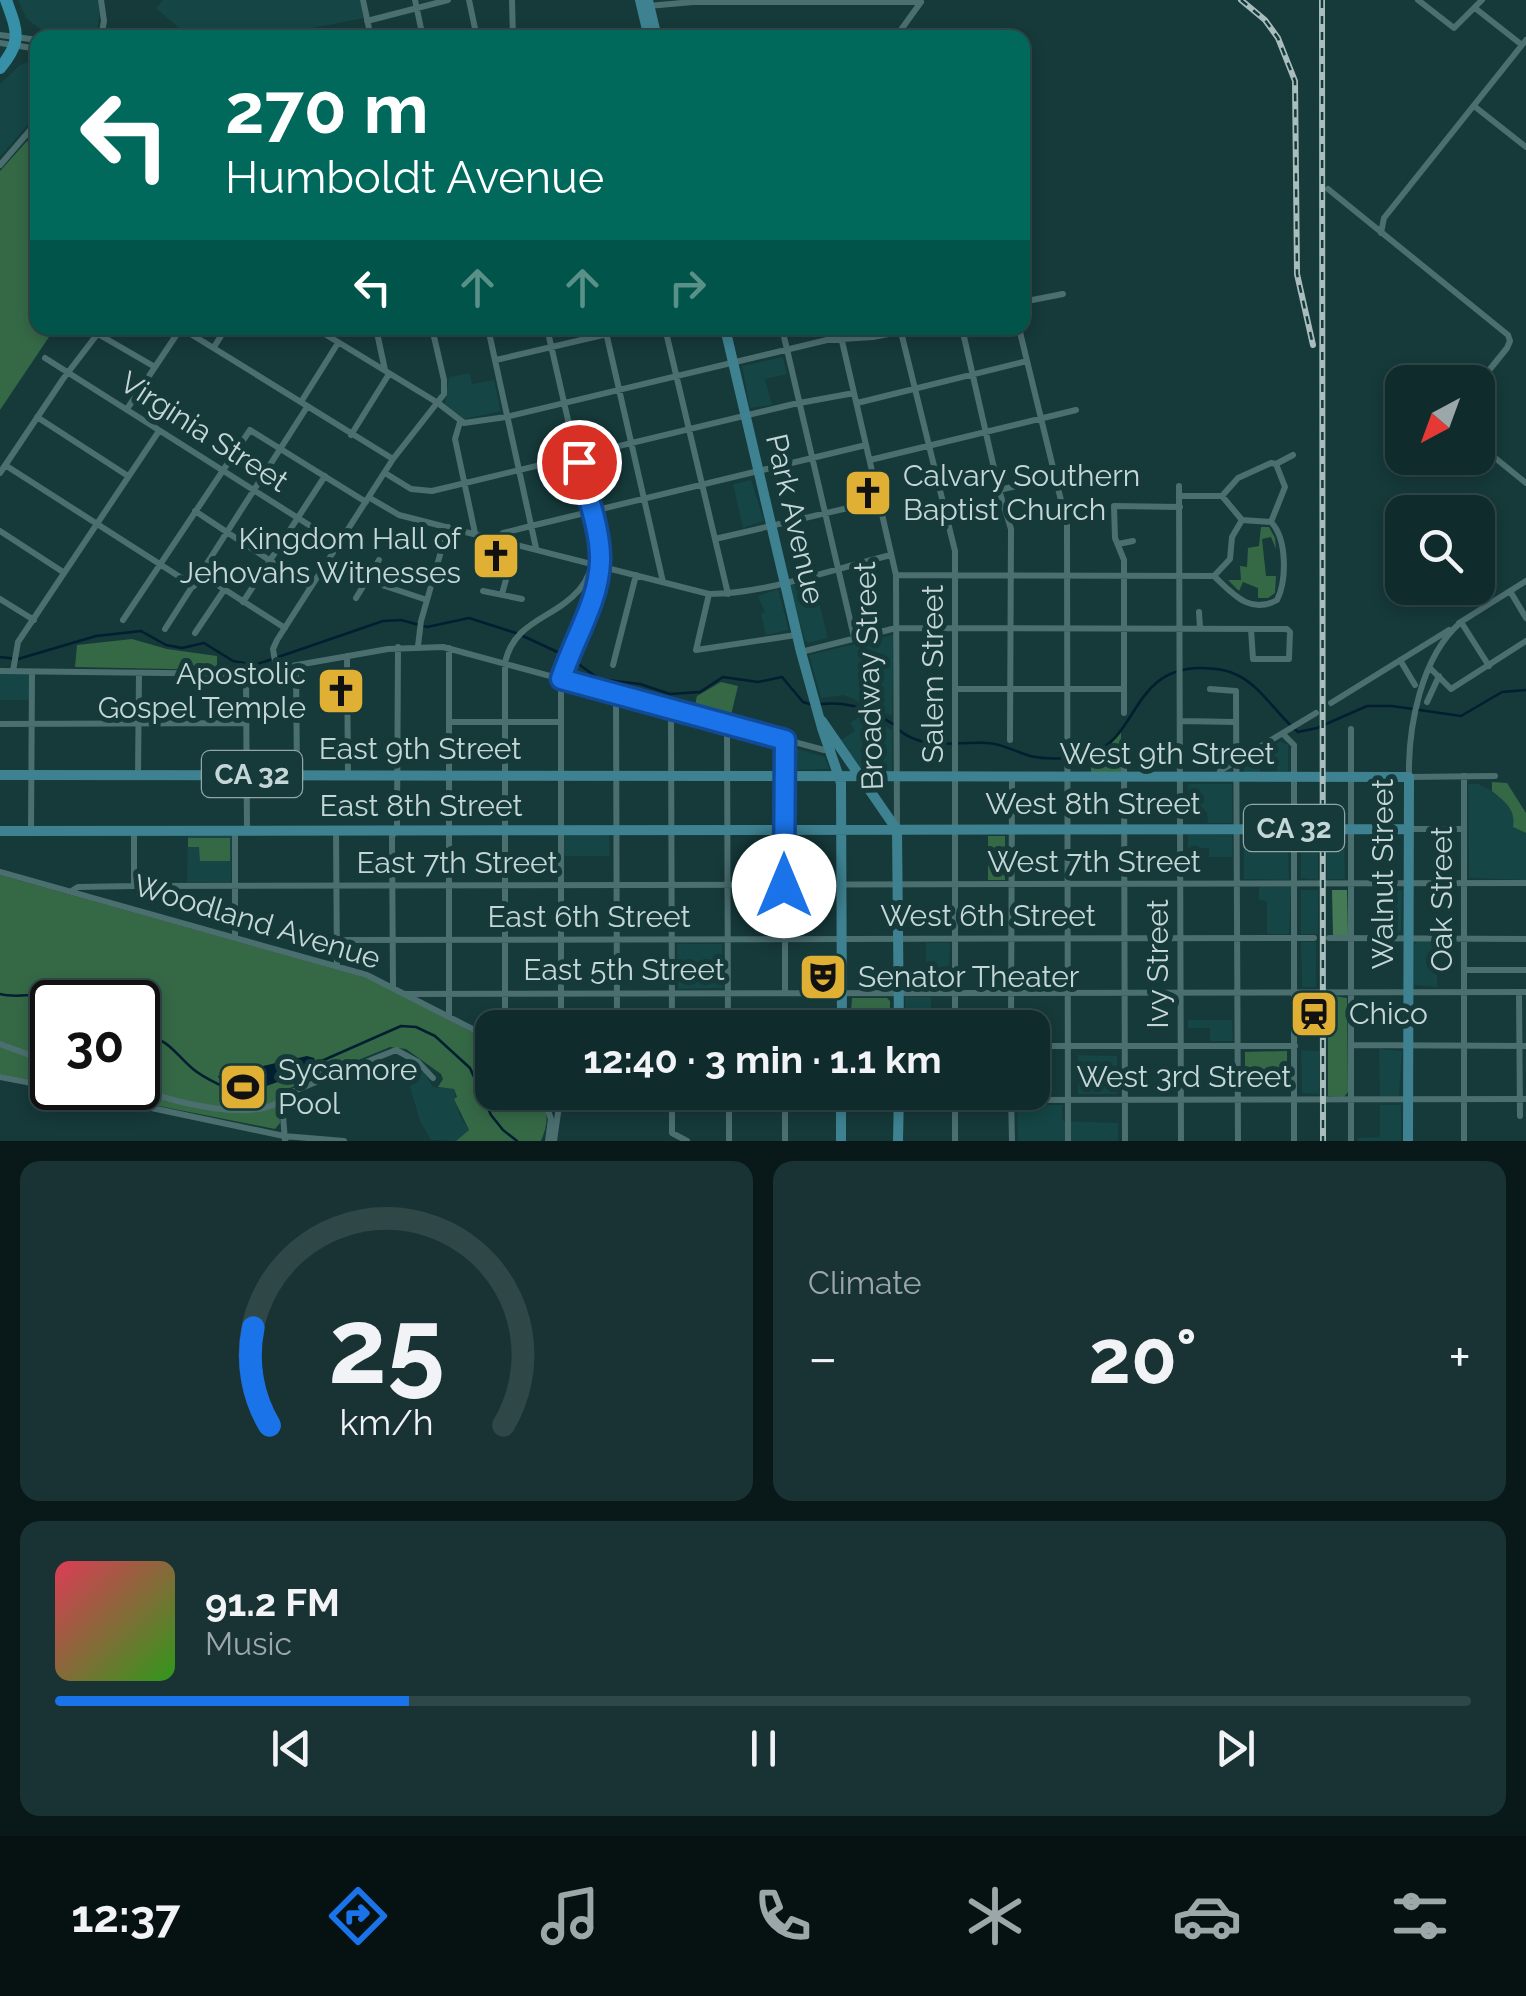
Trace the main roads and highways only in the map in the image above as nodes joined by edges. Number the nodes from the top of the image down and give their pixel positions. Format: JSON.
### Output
{"nodes":[{"id":1,"x":6,"y":0,"type":"edge"},
{"id":2,"x":645,"y":3,"type":"edge"},
{"id":3,"x":648,"y":30,"type":"edge"},
{"id":4,"x":654,"y":30,"type":"edge"},
{"id":5,"x":0,"y":68,"type":"edge"},
{"id":6,"x":726,"y":335,"type":"edge"},
{"id":7,"x":822,"y":719,"type":"junction"},
{"id":8,"x":0,"y":775,"type":"edge"},
{"id":9,"x":839,"y":776,"type":"junction"},
{"id":10,"x":862,"y":778,"type":"junction"},
{"id":11,"x":1408,"y":778,"type":"joint"},
{"id":12,"x":888,"y":818,"type":"junction"},
{"id":13,"x":878,"y":828,"type":"junction"},
{"id":14,"x":841,"y":829,"type":"junction"},
{"id":15,"x":1407,"y":829,"type":"junction"},
{"id":16,"x":897,"y":830,"type":"junction"},
{"id":17,"x":0,"y":831,"type":"edge"},
{"id":18,"x":842,"y":1010,"type":"edge"},
{"id":19,"x":899,"y":1010,"type":"edge"},
{"id":20,"x":841,"y":1110,"type":"edge"},
{"id":21,"x":899,"y":1110,"type":"edge"},
{"id":22,"x":841,"y":1141,"type":"edge"},
{"id":23,"x":898,"y":1141,"type":"edge"},
{"id":24,"x":1408,"y":1141,"type":"edge"}],
"edges":[{"from":1,"to":5,"type":"highway"},
{"from":2,"to":3,"type":"main road"},
{"from":2,"to":4,"type":"main road"},
{"from":6,"to":7,"type":"main road","name":"Park Avenue"},
{"from":7,"to":9,"type":"main road"},
{"from":7,"to":10,"type":"main road"},
{"from":8,"to":9,"type":"main road","name":"East 9th Street","number":"CA 32"},
{"from":9,"to":10,"type":"main road","name":"West 9th Street","number":"CA 32"},
{"from":9,"to":14,"type":"main road"},
{"from":10,"to":11,"type":"main road","name":"West 9th Street","number":"CA 32"},
{"from":10,"to":12,"type":"main road"},
{"from":11,"to":15,"type":"main road","name":"Walnut Street"},
{"from":12,"to":13,"type":"main road"},
{"from":12,"to":16,"type":"main road"},
{"from":13,"to":14,"type":"main road","name":"West 8th Street","number":"CA 32"},
{"from":13,"to":16,"type":"main road","name":"West 8th Street","number":"CA 32"},
{"from":14,"to":17,"type":"main road","name":"East 8th Street","number":"CA 32"},
{"from":14,"to":18,"type":"main road"},
{"from":15,"to":16,"type":"main road","name":"West 8th Street","number":"CA 32"},
{"from":15,"to":24,"type":"main road","name":"Walnut Street"},
{"from":16,"to":19,"type":"main road","name":"Broadway Street"},
{"from":20,"to":22,"type":"main road"},
{"from":21,"to":23,"type":"main road"}]}
